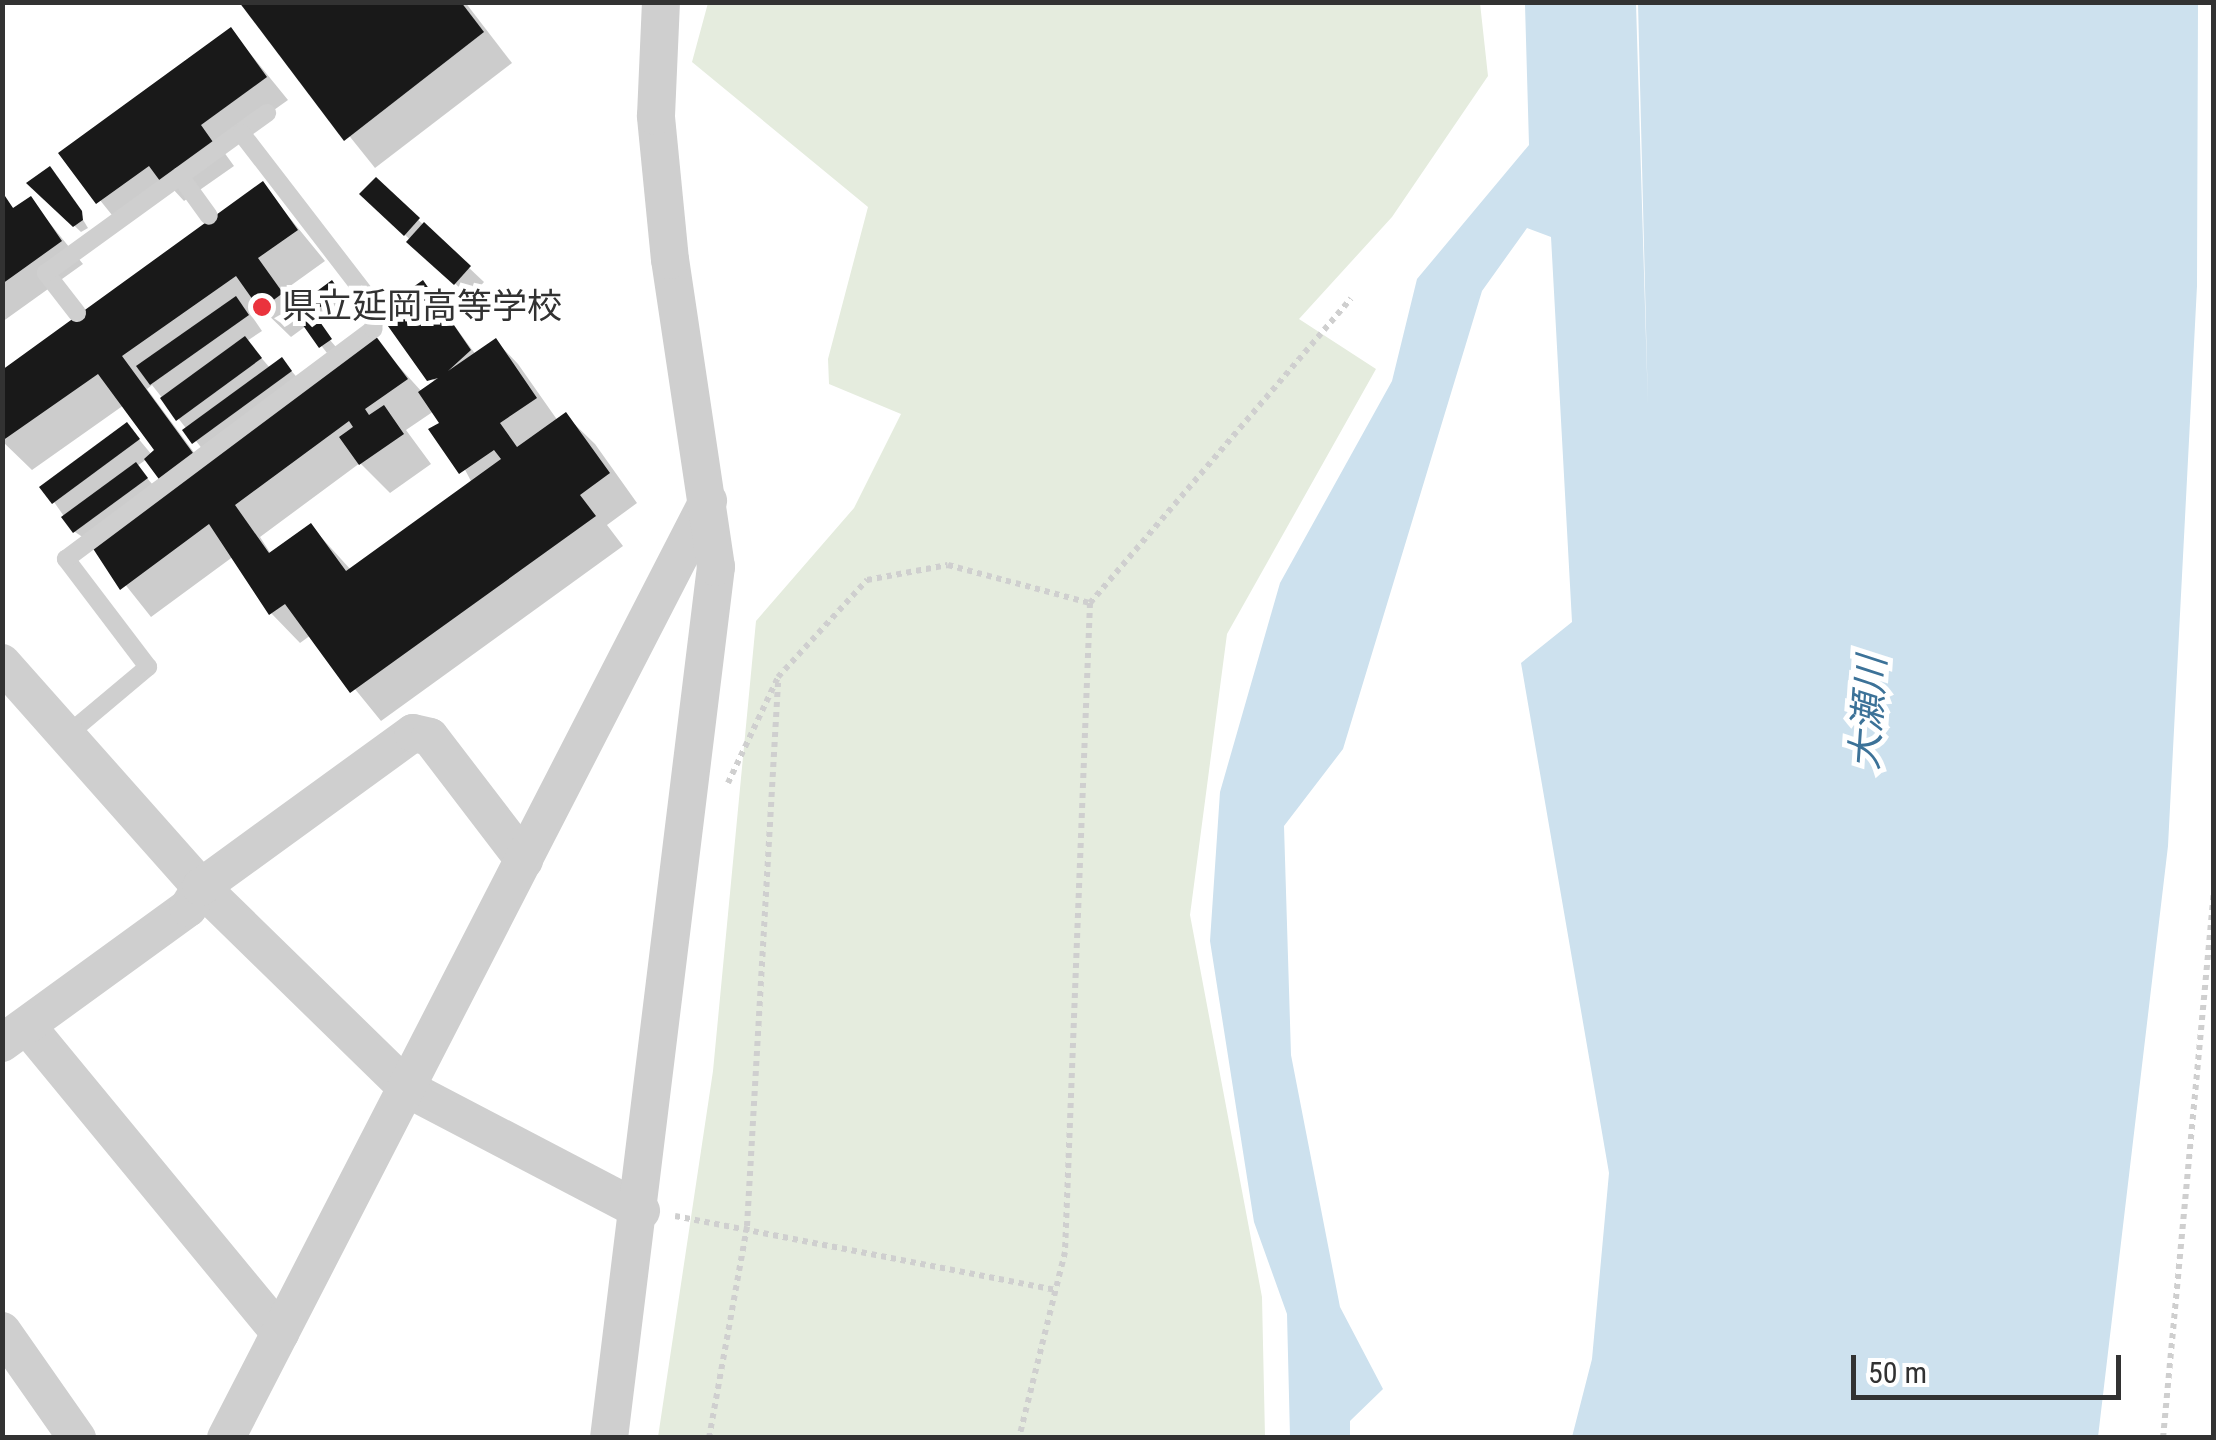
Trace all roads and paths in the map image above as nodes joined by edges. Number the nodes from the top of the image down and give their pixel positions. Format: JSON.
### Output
{"nodes":[{"id":1,"x":661,"y":2,"type":"edge"},
{"id":2,"x":267,"y":113,"type":"dead end"},
{"id":3,"x":241,"y":132,"type":"junction"},
{"id":4,"x":180,"y":176,"type":"junction"},
{"id":5,"x":209,"y":216,"type":"dead end"},
{"id":6,"x":1352,"y":299,"type":"dead end"},
{"id":7,"x":77,"y":312,"type":"dead end"},
{"id":8,"x":708,"y":501,"type":"junction"},
{"id":9,"x":1090,"y":603,"type":"junction"},
{"id":10,"x":2,"y":662,"type":"edge"},
{"id":11,"x":778,"y":677,"type":"junction"},
{"id":12,"x":66,"y":735,"type":"junction"},
{"id":13,"x":688,"y":818,"type":"junction"},
{"id":14,"x":524,"y":860,"type":"junction"},
{"id":15,"x":201,"y":887,"type":"junction"},
{"id":16,"x":2214,"y":890,"type":"edge"},
{"id":17,"x":15,"y":1035,"type":"edge"},
{"id":18,"x":408,"y":1089,"type":"junction"},
{"id":19,"x":641,"y":1211,"type":"junction"},
{"id":20,"x":748,"y":1226,"type":"junction"},
{"id":21,"x":1056,"y":1290,"type":"junction"},
{"id":22,"x":280,"y":1333,"type":"junction"},
{"id":23,"x":6,"y":1343,"type":"edge"},
{"id":24,"x":77,"y":1438,"type":"edge"},
{"id":25,"x":226,"y":1438,"type":"edge"},
{"id":26,"x":609,"y":1438,"type":"edge"},
{"id":27,"x":709,"y":1438,"type":"edge"},
{"id":28,"x":1019,"y":1438,"type":"edge"},
{"id":29,"x":2163,"y":1438,"type":"edge"}],
"edges":[{"from":1,"to":8,"type":"street"},
{"from":2,"to":3,"type":"lane"},
{"from":3,"to":4,"type":"lane"},
{"from":3,"to":12,"type":"lane"},
{"from":4,"to":5,"type":"lane"},
{"from":4,"to":7,"type":"lane"},
{"from":6,"to":9,"type":"path"},
{"from":8,"to":13,"type":"street"},
{"from":8,"to":14,"type":"street"},
{"from":9,"to":11,"type":"path"},
{"from":9,"to":21,"type":"path"},
{"from":10,"to":12,"type":"street"},
{"from":11,"to":13,"type":"path"},
{"from":11,"to":20,"type":"path"},
{"from":12,"to":15,"type":"street"},
{"from":13,"to":19,"type":"street"},
{"from":14,"to":15,"type":"street"},
{"from":14,"to":18,"type":"street"},
{"from":15,"to":17,"type":"street"},
{"from":15,"to":18,"type":"street"},
{"from":16,"to":29,"type":"path"},
{"from":17,"to":22,"type":"street"},
{"from":18,"to":19,"type":"street"},
{"from":18,"to":22,"type":"street"},
{"from":19,"to":20,"type":"path"},
{"from":19,"to":26,"type":"street"},
{"from":20,"to":21,"type":"path"},
{"from":20,"to":27,"type":"path"},
{"from":21,"to":28,"type":"path"},
{"from":22,"to":25,"type":"street"},
{"from":23,"to":24,"type":"street"}]}
